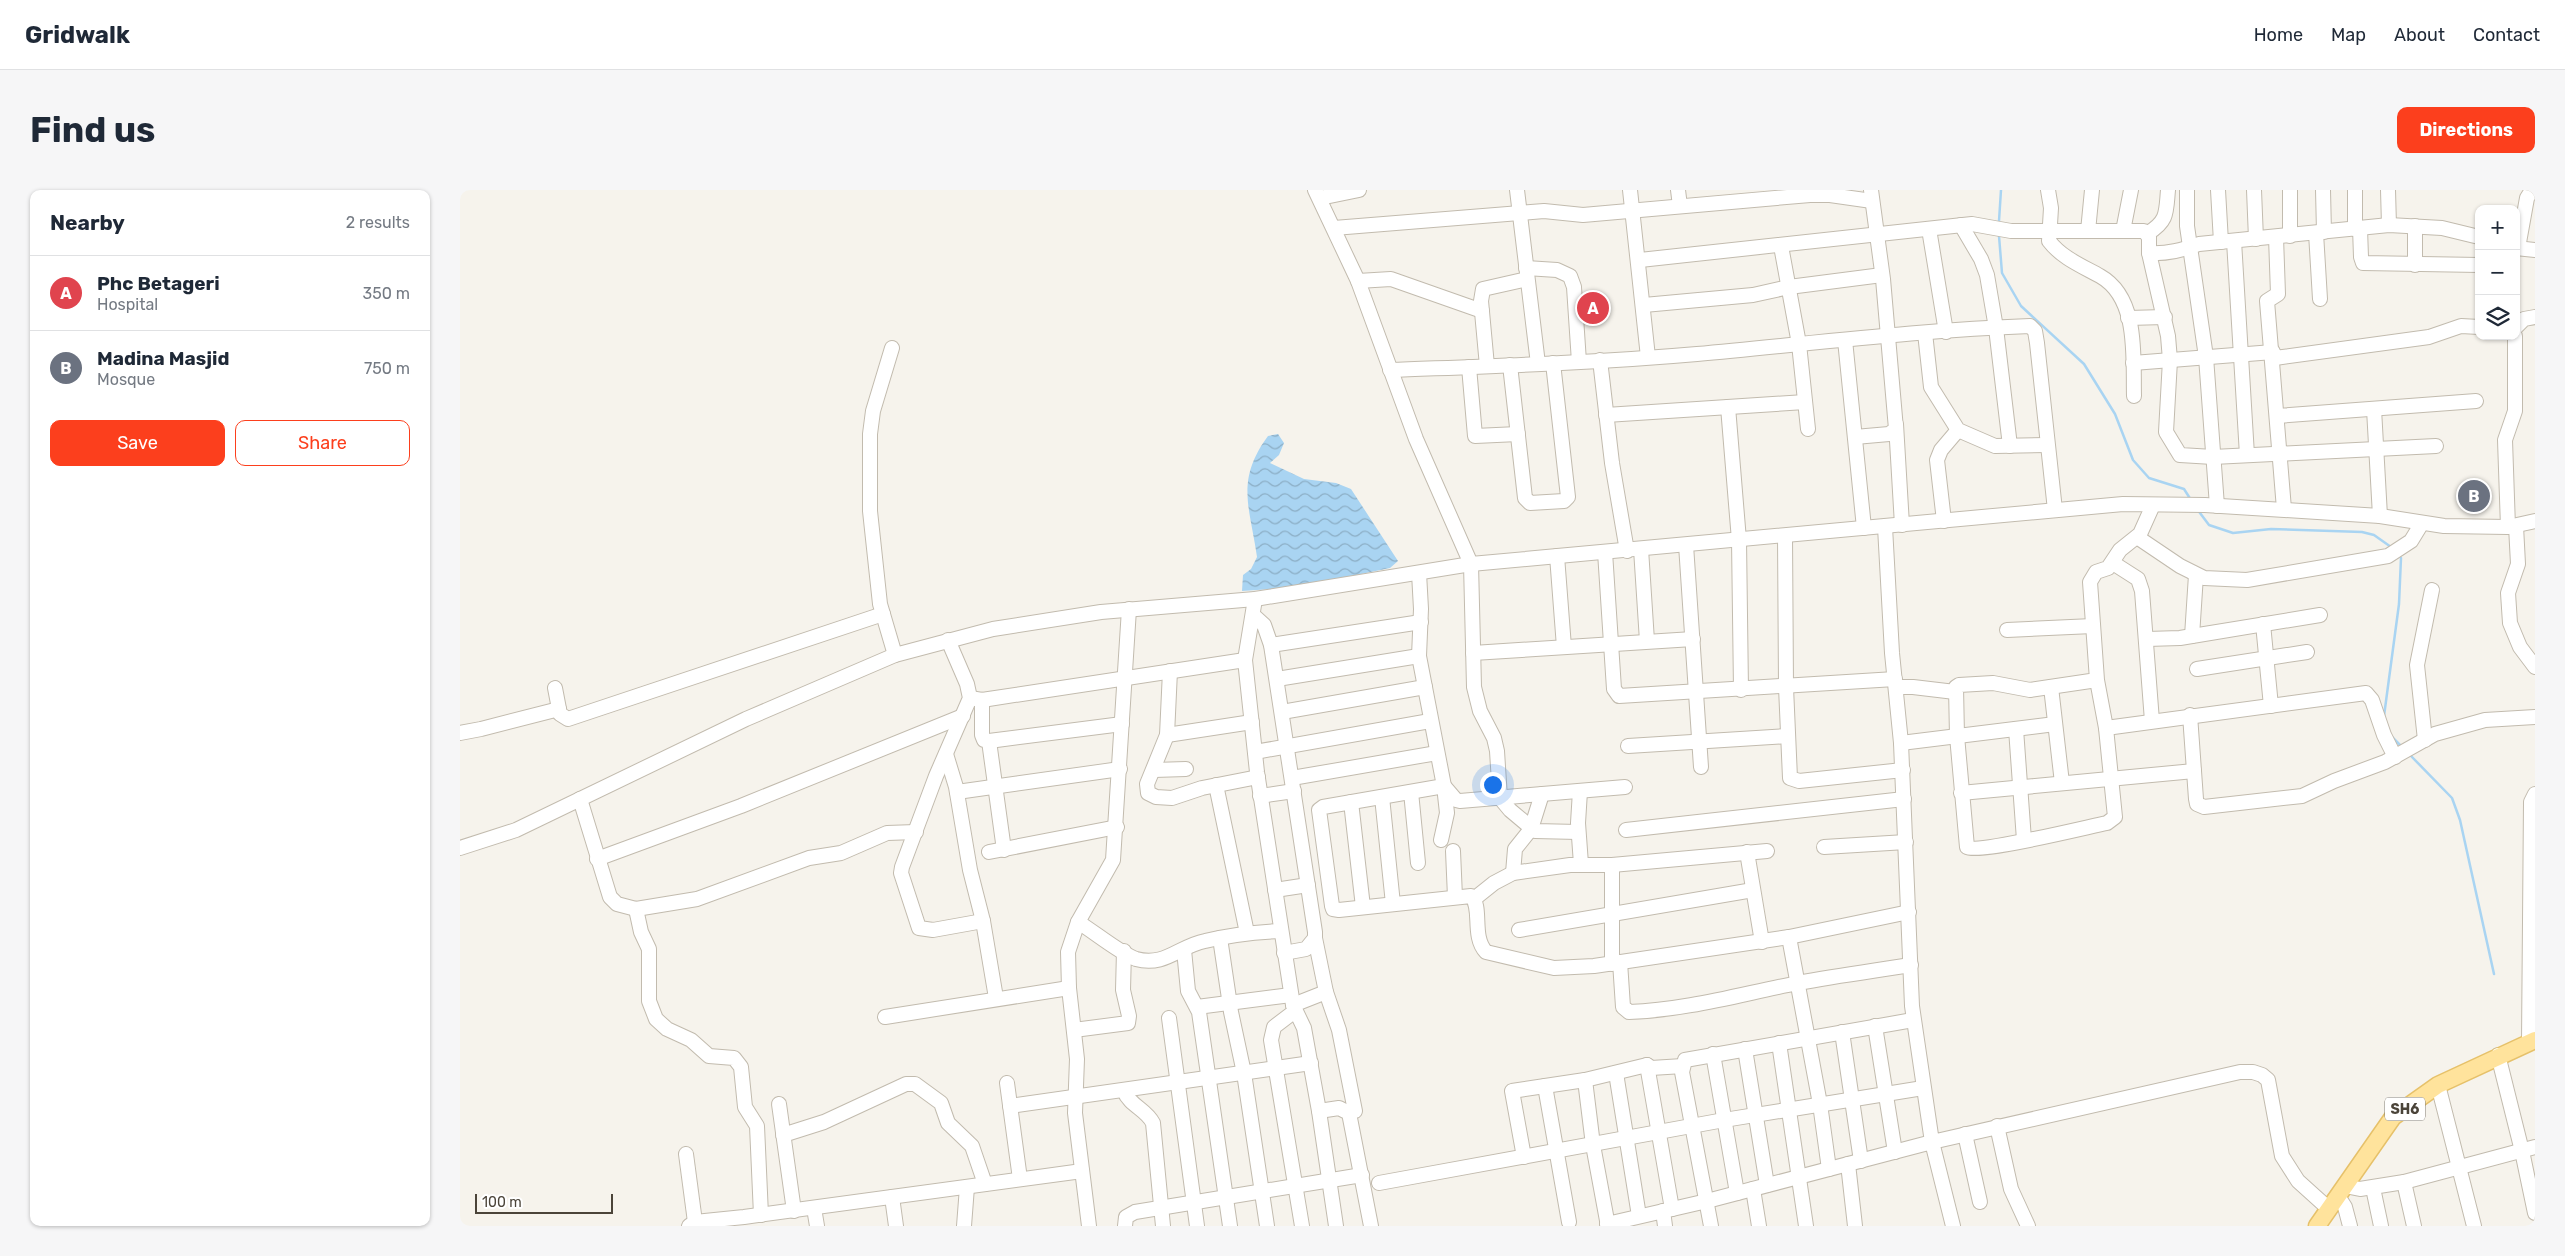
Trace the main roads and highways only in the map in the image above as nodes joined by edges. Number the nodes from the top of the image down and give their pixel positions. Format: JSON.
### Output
{"nodes":[{"id":1,"x":2532,"y":1041,"type":"edge"},
{"id":2,"x":2317,"y":1226,"type":"edge"}],
"edges":[{"from":1,"to":2,"type":"main road","number":"SH6"}]}
